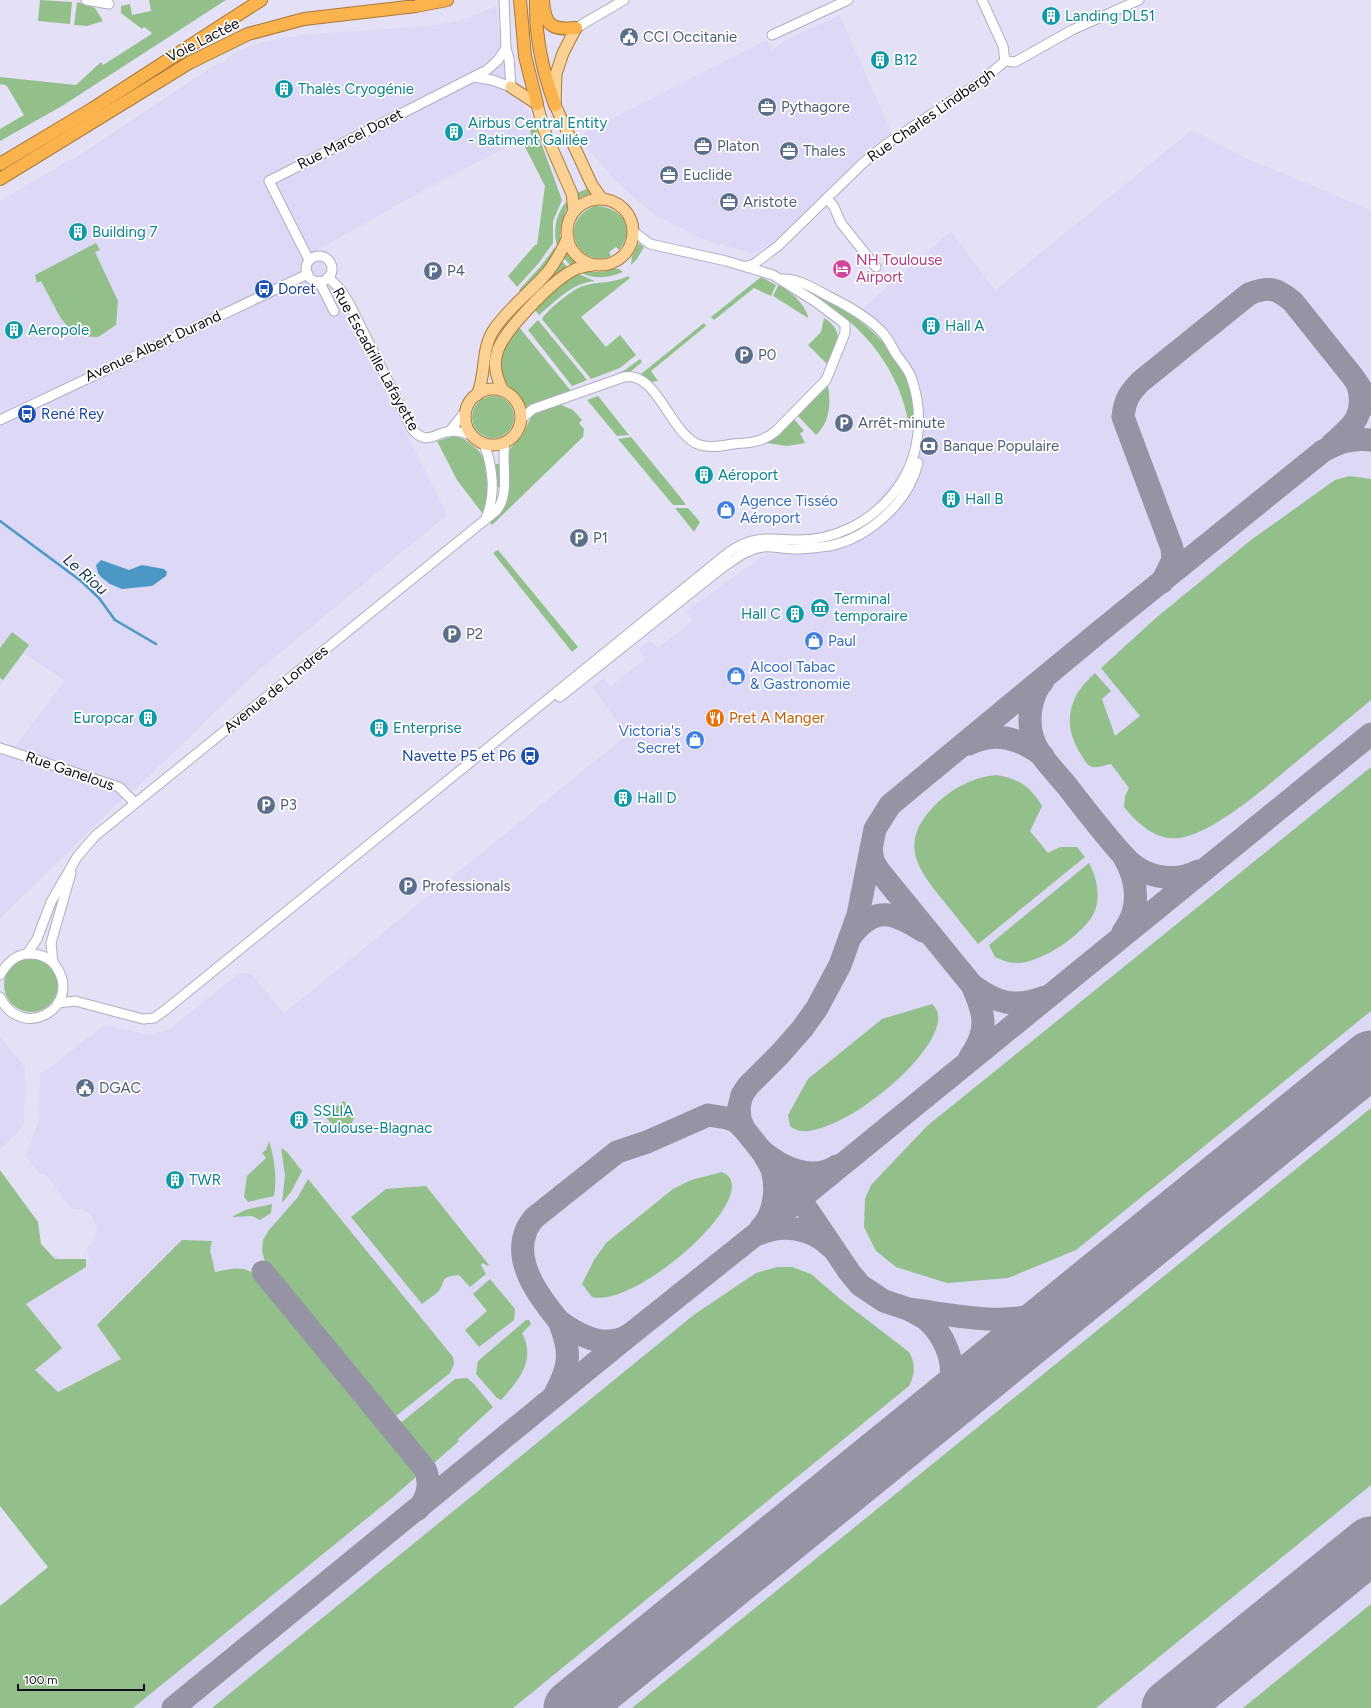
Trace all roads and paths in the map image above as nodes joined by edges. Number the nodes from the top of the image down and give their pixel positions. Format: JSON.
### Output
{"nodes":[{"id":1,"x":86,"y":0,"type":"edge"},
{"id":2,"x":261,"y":0,"type":"edge"},
{"id":3,"x":447,"y":0,"type":"edge"},
{"id":4,"x":504,"y":0,"type":"edge"},
{"id":5,"x":520,"y":0,"type":"edge"},
{"id":6,"x":536,"y":0,"type":"edge"},
{"id":7,"x":543,"y":0,"type":"edge"},
{"id":8,"x":624,"y":0,"type":"edge"},
{"id":9,"x":848,"y":0,"type":"edge"},
{"id":10,"x":982,"y":0,"type":"edge"},
{"id":11,"x":1139,"y":0,"type":"edge"},
{"id":12,"x":109,"y":4,"type":"dead end"},
{"id":13,"x":576,"y":28,"type":"junction"},
{"id":14,"x":772,"y":35,"type":"dead end"},
{"id":15,"x":506,"y":48,"type":"junction"},
{"id":16,"x":1005,"y":61,"type":"junction"},
{"id":17,"x":474,"y":77,"type":"junction"},
{"id":18,"x":511,"y":87,"type":"junction"},
{"id":19,"x":537,"y":104,"type":"junction"},
{"id":20,"x":555,"y":105,"type":"junction"},
{"id":21,"x":0,"y":164,"type":"edge"},
{"id":22,"x":0,"y":179,"type":"edge"},
{"id":23,"x":827,"y":198,"type":"junction"},
{"id":24,"x":602,"y":199,"type":"junction"},
{"id":25,"x":574,"y":211,"type":"junction"},
{"id":26,"x":633,"y":231,"type":"junction"},
{"id":27,"x":568,"y":237,"type":"junction"},
{"id":28,"x":309,"y":260,"type":"junction"},
{"id":29,"x":594,"y":264,"type":"junction"},
{"id":30,"x":747,"y":266,"type":"junction"},
{"id":31,"x":876,"y":267,"type":"dead end"},
{"id":32,"x":308,"y":274,"type":"junction"},
{"id":33,"x":328,"y":277,"type":"junction"},
{"id":34,"x":781,"y":279,"type":"junction"},
{"id":35,"x":319,"y":281,"type":"junction"},
{"id":36,"x":334,"y":311,"type":"dead end"},
{"id":37,"x":503,"y":391,"type":"junction"},
{"id":38,"x":476,"y":395,"type":"junction"},
{"id":39,"x":465,"y":412,"type":"junction"},
{"id":40,"x":521,"y":419,"type":"junction"},
{"id":41,"x":0,"y":420,"type":"edge"},
{"id":42,"x":449,"y":432,"type":"junction"},
{"id":43,"x":471,"y":435,"type":"junction"},
{"id":44,"x":505,"y":442,"type":"junction"},
{"id":45,"x":484,"y":444,"type":"junction"},
{"id":46,"x":486,"y":518,"type":"junction"},
{"id":47,"x":0,"y":748,"type":"edge"},
{"id":48,"x":135,"y":803,"type":"junction"},
{"id":49,"x":73,"y":866,"type":"junction"},
{"id":50,"x":28,"y":954,"type":"junction"},
{"id":51,"x":53,"y":963,"type":"junction"},
{"id":52,"x":0,"y":975,"type":"edge"},
{"id":53,"x":0,"y":997,"type":"edge"},
{"id":54,"x":58,"y":1003,"type":"junction"}],
"edges":[{"from":1,"to":12,"type":"street"},
{"from":2,"to":21,"type":"highway","name":"Voie Lactée"},
{"from":3,"to":22,"type":"highway","name":"Voie Lactée"},
{"from":4,"to":15,"type":"street"},
{"from":5,"to":19,"type":"highway"},
{"from":6,"to":20,"type":"highway"},
{"from":7,"to":13,"type":"highway"},
{"from":8,"to":13,"type":"street"},
{"from":9,"to":14,"type":"street"},
{"from":10,"to":16,"type":"street"},
{"from":11,"to":16,"type":"street","name":"Rue Charles Lindbergh"},
{"from":13,"to":20,"type":"main road"},
{"from":15,"to":17,"type":"street","name":"Rue Marcel Doret"},
{"from":15,"to":18,"type":"street"},
{"from":16,"to":23,"type":"street","name":"Rue Charles Lindbergh"},
{"from":17,"to":18,"type":"street"},
{"from":17,"to":28,"type":"street","name":"Rue Marcel Doret"},
{"from":18,"to":19,"type":"main road"},
{"from":19,"to":25,"type":"main road"},
{"from":20,"to":24,"type":"main road"},
{"from":23,"to":30,"type":"street","name":"Rue Charles Lindbergh"},
{"from":23,"to":31,"type":"street"},
{"from":24,"to":25,"type":"main road"},
{"from":24,"to":26,"type":"main road"},
{"from":25,"to":27,"type":"main road"},
{"from":26,"to":29,"type":"main road"},
{"from":26,"to":30,"type":"street"},
{"from":27,"to":29,"type":"main road"},
{"from":27,"to":38,"type":"main road"},
{"from":28,"to":32,"type":"street"},
{"from":28,"to":33,"type":"street"},
{"from":29,"to":37,"type":"main road"},
{"from":30,"to":34,"type":"street"},
{"from":32,"to":35,"type":"street"},
{"from":32,"to":41,"type":"street","name":"Avenue Albert Durand"},
{"from":33,"to":35,"type":"street"},
{"from":33,"to":42,"type":"street","name":"Rue Escadrille Lafayette"},
{"from":34,"to":40,"type":"street"},
{"from":34,"to":54,"type":"street"},
{"from":35,"to":36,"type":"street"},
{"from":37,"to":38,"type":"main road"},
{"from":37,"to":40,"type":"main road"},
{"from":38,"to":39,"type":"main road"},
{"from":39,"to":42,"type":"street"},
{"from":39,"to":43,"type":"main road"},
{"from":40,"to":44,"type":"main road"},
{"from":42,"to":43,"type":"street","name":"Rue Escadrille Lafayette"},
{"from":43,"to":45,"type":"main road"},
{"from":44,"to":45,"type":"main road"},
{"from":44,"to":46,"type":"street","name":"Avenue de Londres"},
{"from":45,"to":46,"type":"street"},
{"from":46,"to":48,"type":"street","name":"Avenue de Londres"},
{"from":47,"to":48,"type":"street","name":"Rue Ganelous"},
{"from":48,"to":49,"type":"street","name":"Avenue de Londres"},
{"from":49,"to":50,"type":"street","name":"Avenue de Londres"},
{"from":49,"to":51,"type":"street","name":"Avenue de Londres"},
{"from":50,"to":51,"type":"street"},
{"from":50,"to":52,"type":"street"},
{"from":51,"to":54,"type":"street"},
{"from":53,"to":54,"type":"street"}]}
